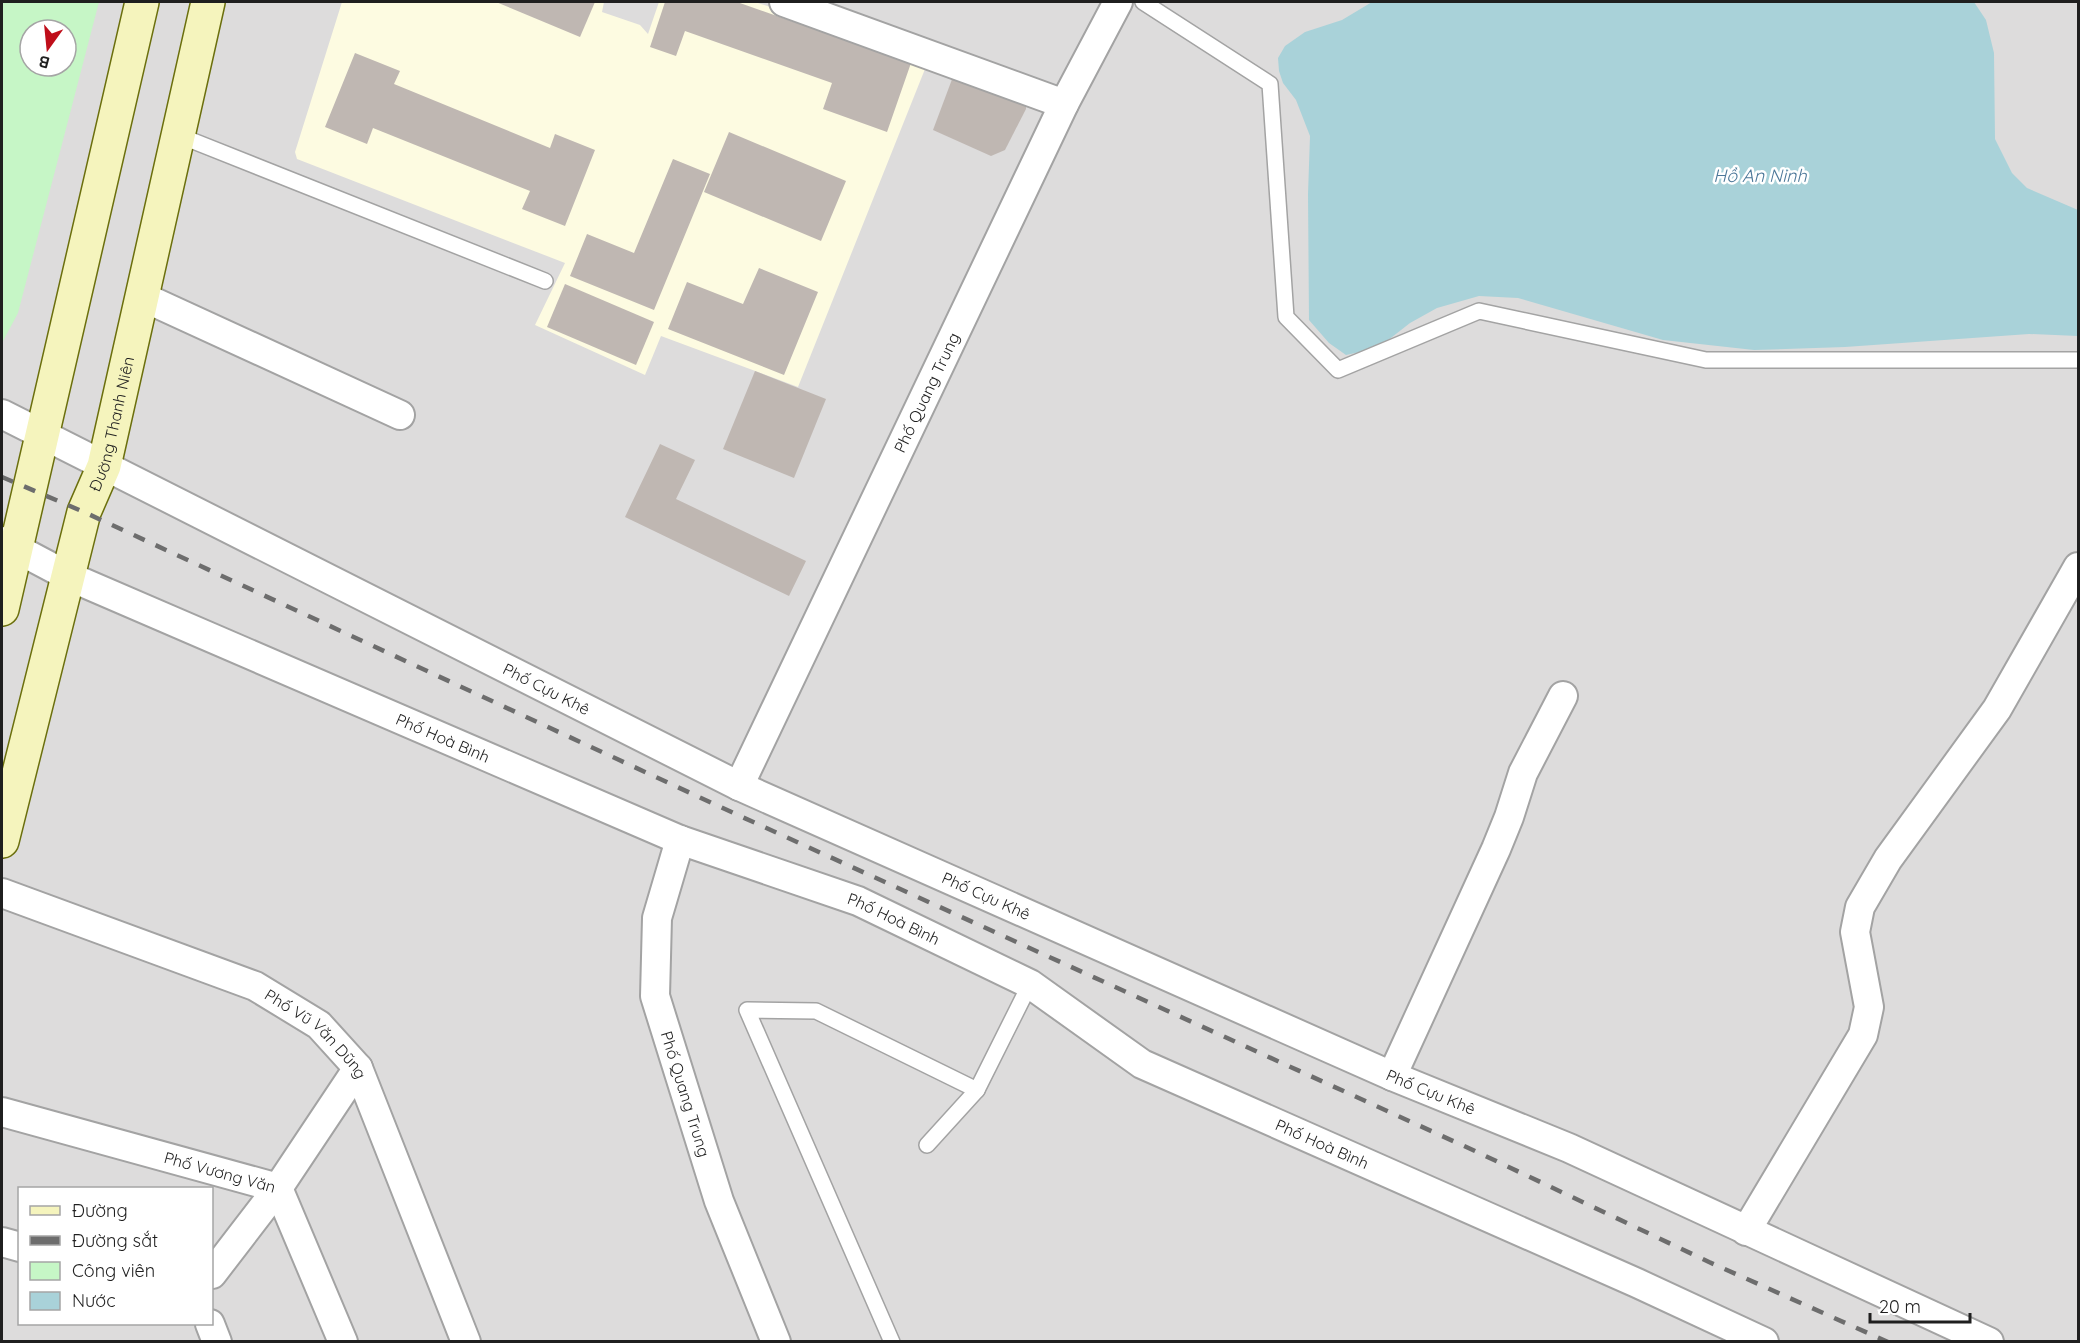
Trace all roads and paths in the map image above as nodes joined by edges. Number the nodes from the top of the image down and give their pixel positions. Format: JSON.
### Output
{"nodes":[{"id":1,"x":142,"y":2,"type":"edge"},
{"id":2,"x":208,"y":2,"type":"edge"},
{"id":3,"x":784,"y":2,"type":"edge"},
{"id":4,"x":1118,"y":2,"type":"edge"},
{"id":5,"x":1143,"y":2,"type":"edge"},
{"id":6,"x":1064,"y":104,"type":"junction"},
{"id":7,"x":178,"y":135,"type":"junction"},
{"id":8,"x":545,"y":280,"type":"dead end"},
{"id":9,"x":143,"y":297,"type":"junction"},
{"id":10,"x":2079,"y":360,"type":"edge"},
{"id":11,"x":2,"y":414,"type":"edge"},
{"id":12,"x":400,"y":415,"type":"dead end"},
{"id":13,"x":43,"y":434,"type":"junction"},
{"id":14,"x":104,"y":465,"type":"junction"},
{"id":15,"x":9,"y":545,"type":"edge"},
{"id":16,"x":2079,"y":567,"type":"edge"},
{"id":17,"x":68,"y":576,"type":"junction"},
{"id":18,"x":2,"y":609,"type":"edge"},
{"id":19,"x":1563,"y":696,"type":"dead end"},
{"id":20,"x":739,"y":786,"type":"junction"},
{"id":21,"x":680,"y":840,"type":"junction"},
{"id":22,"x":2,"y":841,"type":"edge"},
{"id":23,"x":2,"y":893,"type":"edge"},
{"id":24,"x":1030,"y":984,"type":"junction"},
{"id":25,"x":358,"y":1068,"type":"junction"},
{"id":26,"x":1392,"y":1076,"type":"junction"},
{"id":27,"x":977,"y":1090,"type":"junction"},
{"id":28,"x":2,"y":1112,"type":"edge"},
{"id":29,"x":927,"y":1145,"type":"dead end"},
{"id":30,"x":278,"y":1188,"type":"junction"},
{"id":31,"x":1746,"y":1231,"type":"junction"},
{"id":32,"x":2,"y":1242,"type":"edge"},
{"id":33,"x":18,"y":1246,"type":"edge"},
{"id":34,"x":213,"y":1273,"type":"edge"},
{"id":35,"x":211,"y":1325,"type":"edge"},
{"id":36,"x":217,"y":1341,"type":"edge"},
{"id":37,"x":344,"y":1341,"type":"edge"},
{"id":38,"x":466,"y":1341,"type":"edge"},
{"id":39,"x":776,"y":1341,"type":"edge"},
{"id":40,"x":892,"y":1341,"type":"edge"},
{"id":41,"x":1764,"y":1341,"type":"edge"},
{"id":42,"x":1989,"y":1341,"type":"edge"}],
"edges":[{"from":1,"to":13,"type":"main road"},
{"from":2,"to":7,"type":"main road","name":"Đường Thanh Niên"},
{"from":3,"to":6,"type":"street"},
{"from":4,"to":6,"type":"street","name":"Phố Quang Trung"},
{"from":5,"to":10,"type":"lane"},
{"from":6,"to":20,"type":"street","name":"Phố Quang Trung"},
{"from":7,"to":8,"type":"lane"},
{"from":7,"to":9,"type":"main road","name":"Đường Thanh Niên"},
{"from":9,"to":12,"type":"street"},
{"from":9,"to":14,"type":"main road","name":"Đường Thanh Niên"},
{"from":11,"to":13,"type":"street","name":"Phố Cựu Khê"},
{"from":13,"to":14,"type":"street","name":"Phố Cựu Khê"},
{"from":13,"to":15,"type":"main road"},
{"from":14,"to":17,"type":"main road","name":"Đường Thanh Niên"},
{"from":14,"to":20,"type":"street","name":"Phố Cựu Khê"},
{"from":15,"to":17,"type":"street","name":"Phố Hoà Bình"},
{"from":15,"to":18,"type":"main road"},
{"from":16,"to":31,"type":"street"},
{"from":17,"to":21,"type":"street","name":"Phố Hoà Bình"},
{"from":17,"to":22,"type":"main road","name":"Đường Thanh Niên"},
{"from":19,"to":26,"type":"street"},
{"from":20,"to":26,"type":"street","name":"Phố Cựu Khê"},
{"from":21,"to":24,"type":"street","name":"Phố Hoà Bình"},
{"from":21,"to":39,"type":"street","name":"Phố Quang Trung"},
{"from":23,"to":25,"type":"street","name":"Phố Vũ Văn Dũng"},
{"from":24,"to":27,"type":"lane"},
{"from":24,"to":41,"type":"street","name":"Phố Hoà Bình"},
{"from":25,"to":30,"type":"street"},
{"from":25,"to":38,"type":"street","name":"Phố Vũ Văn Dũng"},
{"from":26,"to":31,"type":"street","name":"Phố Cựu Khê"},
{"from":27,"to":29,"type":"lane"},
{"from":27,"to":40,"type":"lane"},
{"from":28,"to":30,"type":"street","name":"Phố Vương Văn"},
{"from":30,"to":34,"type":"street"},
{"from":30,"to":37,"type":"street","name":"Phố Vương Văn"},
{"from":31,"to":42,"type":"street","name":"Phố Cựu Khê"},
{"from":32,"to":33,"type":"street"},
{"from":35,"to":36,"type":"street"}]}
